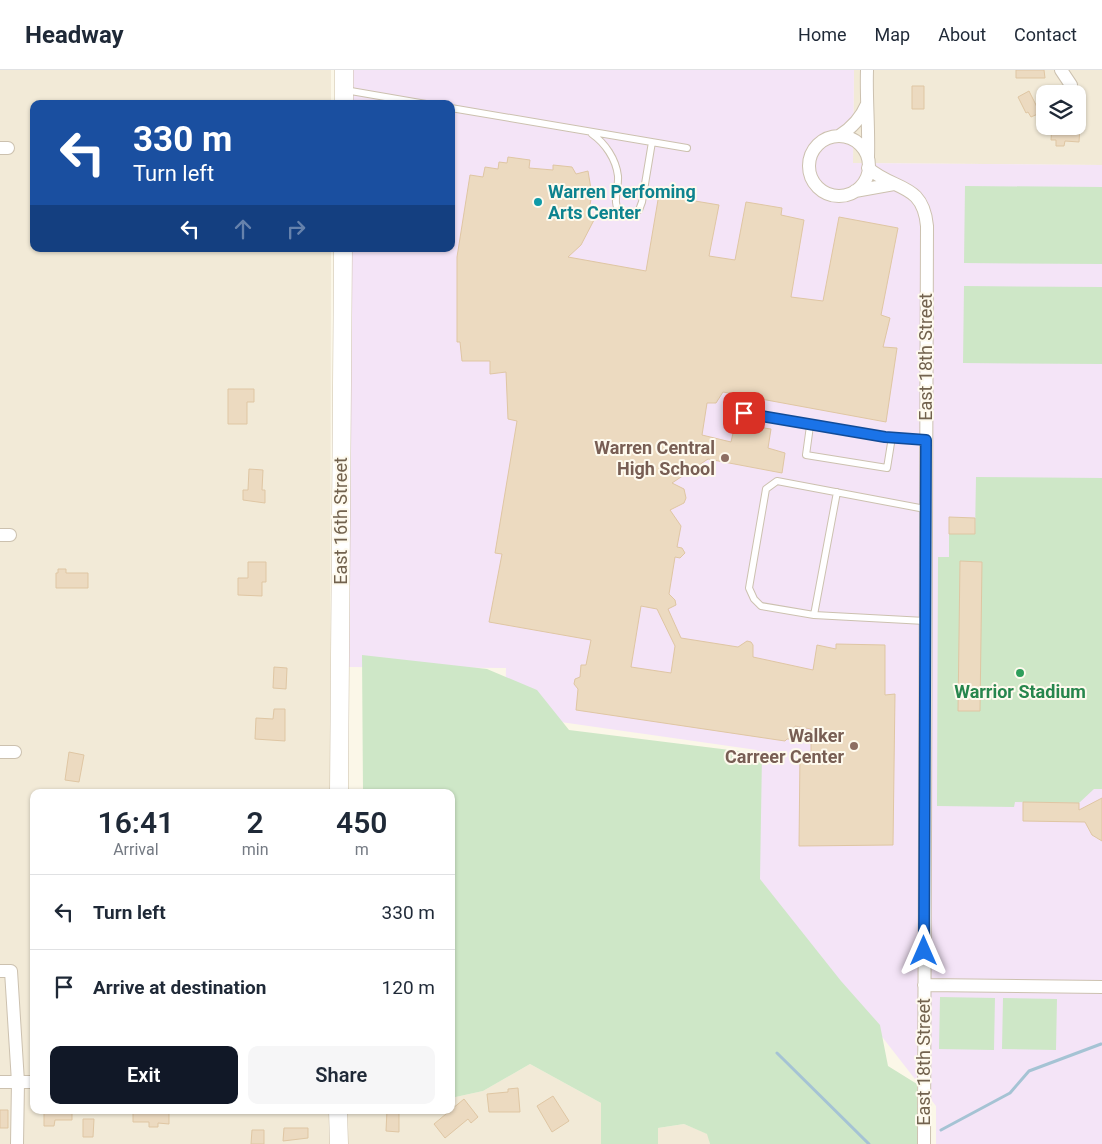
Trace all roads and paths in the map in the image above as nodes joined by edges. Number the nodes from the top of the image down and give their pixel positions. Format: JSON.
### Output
{"nodes":[{"id":1,"x":344,"y":70,"type":"edge"},
{"id":2,"x":866,"y":70,"type":"edge"},
{"id":3,"x":1061,"y":70,"type":"edge"},
{"id":4,"x":1071,"y":85,"type":"dead end"},
{"id":5,"x":344,"y":97,"type":"edge"},
{"id":6,"x":379,"y":100,"type":"edge"},
{"id":7,"x":867,"y":104,"type":"junction"},
{"id":8,"x":455,"y":109,"type":"edge"},
{"id":9,"x":588,"y":131,"type":"junction"},
{"id":10,"x":839,"y":136,"type":"junction"},
{"id":11,"x":652,"y":142,"type":"junction"},
{"id":12,"x":687,"y":148,"type":"dead end"},
{"id":13,"x":868,"y":164,"type":"junction"},
{"id":14,"x":896,"y":184,"type":"junction"},
{"id":15,"x":855,"y":191,"type":"junction"},
{"id":16,"x":342,"y":252,"type":"edge"},
{"id":17,"x":727,"y":410,"type":"dead end"},
{"id":18,"x":810,"y":426,"type":"junction"},
{"id":19,"x":892,"y":438,"type":"junction"},
{"id":20,"x":926,"y":440,"type":"junction"},
{"id":21,"x":837,"y":492,"type":"junction"},
{"id":22,"x":925,"y":509,"type":"junction"},
{"id":23,"x":814,"y":615,"type":"junction"},
{"id":24,"x":925,"y":621,"type":"junction"},
{"id":25,"x":0,"y":752,"type":"edge"},
{"id":26,"x":15,"y":752,"type":"dead end"},
{"id":27,"x":340,"y":789,"type":"edge"},
{"id":28,"x":5,"y":971,"type":"edge"},
{"id":29,"x":924,"y":984,"type":"junction"},
{"id":30,"x":1102,"y":987,"type":"edge"},
{"id":31,"x":0,"y":1082,"type":"edge"},
{"id":32,"x":18,"y":1082,"type":"junction"},
{"id":33,"x":30,"y":1082,"type":"edge"},
{"id":34,"x":338,"y":1114,"type":"edge"},
{"id":35,"x":18,"y":1144,"type":"edge"},
{"id":36,"x":339,"y":1144,"type":"edge"},
{"id":37,"x":924,"y":1144,"type":"edge"}],
"edges":[{"from":1,"to":5,"type":"street"},
{"from":2,"to":7,"type":"street"},
{"from":3,"to":4,"type":"street"},
{"from":5,"to":6,"type":"lane"},
{"from":7,"to":10,"type":"street"},
{"from":7,"to":13,"type":"street"},
{"from":8,"to":9,"type":"lane"},
{"from":9,"to":11,"type":"lane"},
{"from":9,"to":11,"type":"lane"},
{"from":10,"to":13,"type":"street"},
{"from":10,"to":15,"type":"street"},
{"from":11,"to":12,"type":"lane"},
{"from":13,"to":14,"type":"street","name":"East 18th Street"},
{"from":13,"to":15,"type":"street"},
{"from":14,"to":15,"type":"street"},
{"from":14,"to":20,"type":"street","name":"East 18th Street"},
{"from":16,"to":27,"type":"street","name":"East 16th Street"},
{"from":17,"to":18,"type":"lane"},
{"from":18,"to":19,"type":"lane"},
{"from":18,"to":19,"type":"lane"},
{"from":19,"to":20,"type":"lane"},
{"from":20,"to":22,"type":"street","name":"East 18th Street"},
{"from":21,"to":22,"type":"lane"},
{"from":21,"to":23,"type":"lane"},
{"from":21,"to":23,"type":"lane"},
{"from":22,"to":24,"type":"street","name":"East 18th Street"},
{"from":23,"to":24,"type":"lane"},
{"from":24,"to":29,"type":"street","name":"East 18th Street"},
{"from":25,"to":26,"type":"street"},
{"from":28,"to":32,"type":"street"},
{"from":29,"to":30,"type":"street"},
{"from":29,"to":37,"type":"street","name":"East 18th Street"},
{"from":31,"to":32,"type":"street"},
{"from":32,"to":33,"type":"street"},
{"from":32,"to":35,"type":"street"},
{"from":34,"to":36,"type":"street"}]}
